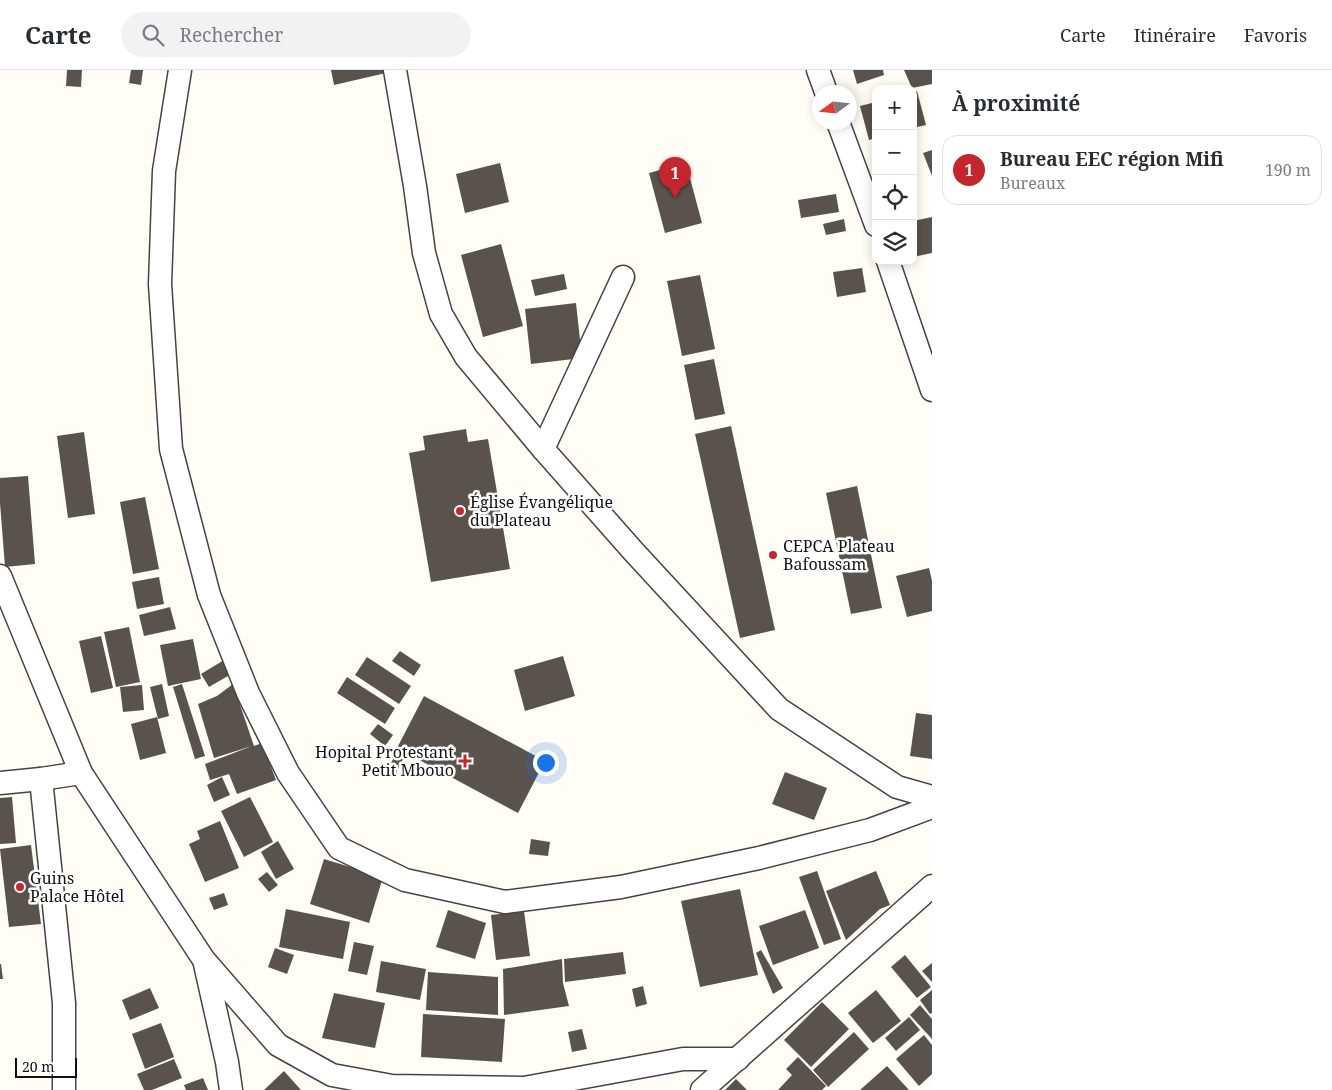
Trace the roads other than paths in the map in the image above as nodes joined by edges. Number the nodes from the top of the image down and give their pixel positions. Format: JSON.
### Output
{"nodes":[{"id":1,"x":180,"y":70,"type":"edge"},
{"id":2,"x":395,"y":70,"type":"edge"},
{"id":3,"x":818,"y":70,"type":"edge"},
{"id":4,"x":823,"y":85,"type":"edge"},
{"id":5,"x":841,"y":130,"type":"edge"},
{"id":6,"x":874,"y":220,"type":"edge"},
{"id":7,"x":890,"y":265,"type":"edge"},
{"id":8,"x":623,"y":277,"type":"dead end"},
{"id":9,"x":924,"y":339,"type":"edge"},
{"id":10,"x":932,"y":390,"type":"edge"},
{"id":11,"x":543,"y":449,"type":"junction"},
{"id":12,"x":0,"y":576,"type":"edge"},
{"id":13,"x":81,"y":773,"type":"junction"},
{"id":14,"x":41,"y":780,"type":"junction"},
{"id":15,"x":0,"y":783,"type":"edge"},
{"id":16,"x":932,"y":797,"type":"edge"},
{"id":17,"x":932,"y":808,"type":"edge"},
{"id":18,"x":932,"y":886,"type":"edge"},
{"id":19,"x":204,"y":960,"type":"junction"},
{"id":20,"x":738,"y":1059,"type":"junction"},
{"id":21,"x":64,"y":1090,"type":"edge"},
{"id":22,"x":231,"y":1090,"type":"edge"},
{"id":23,"x":702,"y":1090,"type":"edge"}],
"edges":[{"from":1,"to":17,"type":"street"},
{"from":2,"to":11,"type":"street"},
{"from":3,"to":4,"type":"street"},
{"from":5,"to":6,"type":"street"},
{"from":7,"to":9,"type":"street"},
{"from":8,"to":11,"type":"street"},
{"from":9,"to":10,"type":"street"},
{"from":11,"to":16,"type":"street"},
{"from":12,"to":13,"type":"street"},
{"from":13,"to":14,"type":"street"},
{"from":13,"to":19,"type":"street"},
{"from":14,"to":15,"type":"street"},
{"from":14,"to":21,"type":"street"},
{"from":18,"to":20,"type":"street"},
{"from":19,"to":20,"type":"street"},
{"from":19,"to":22,"type":"street"},
{"from":20,"to":23,"type":"street"}]}
